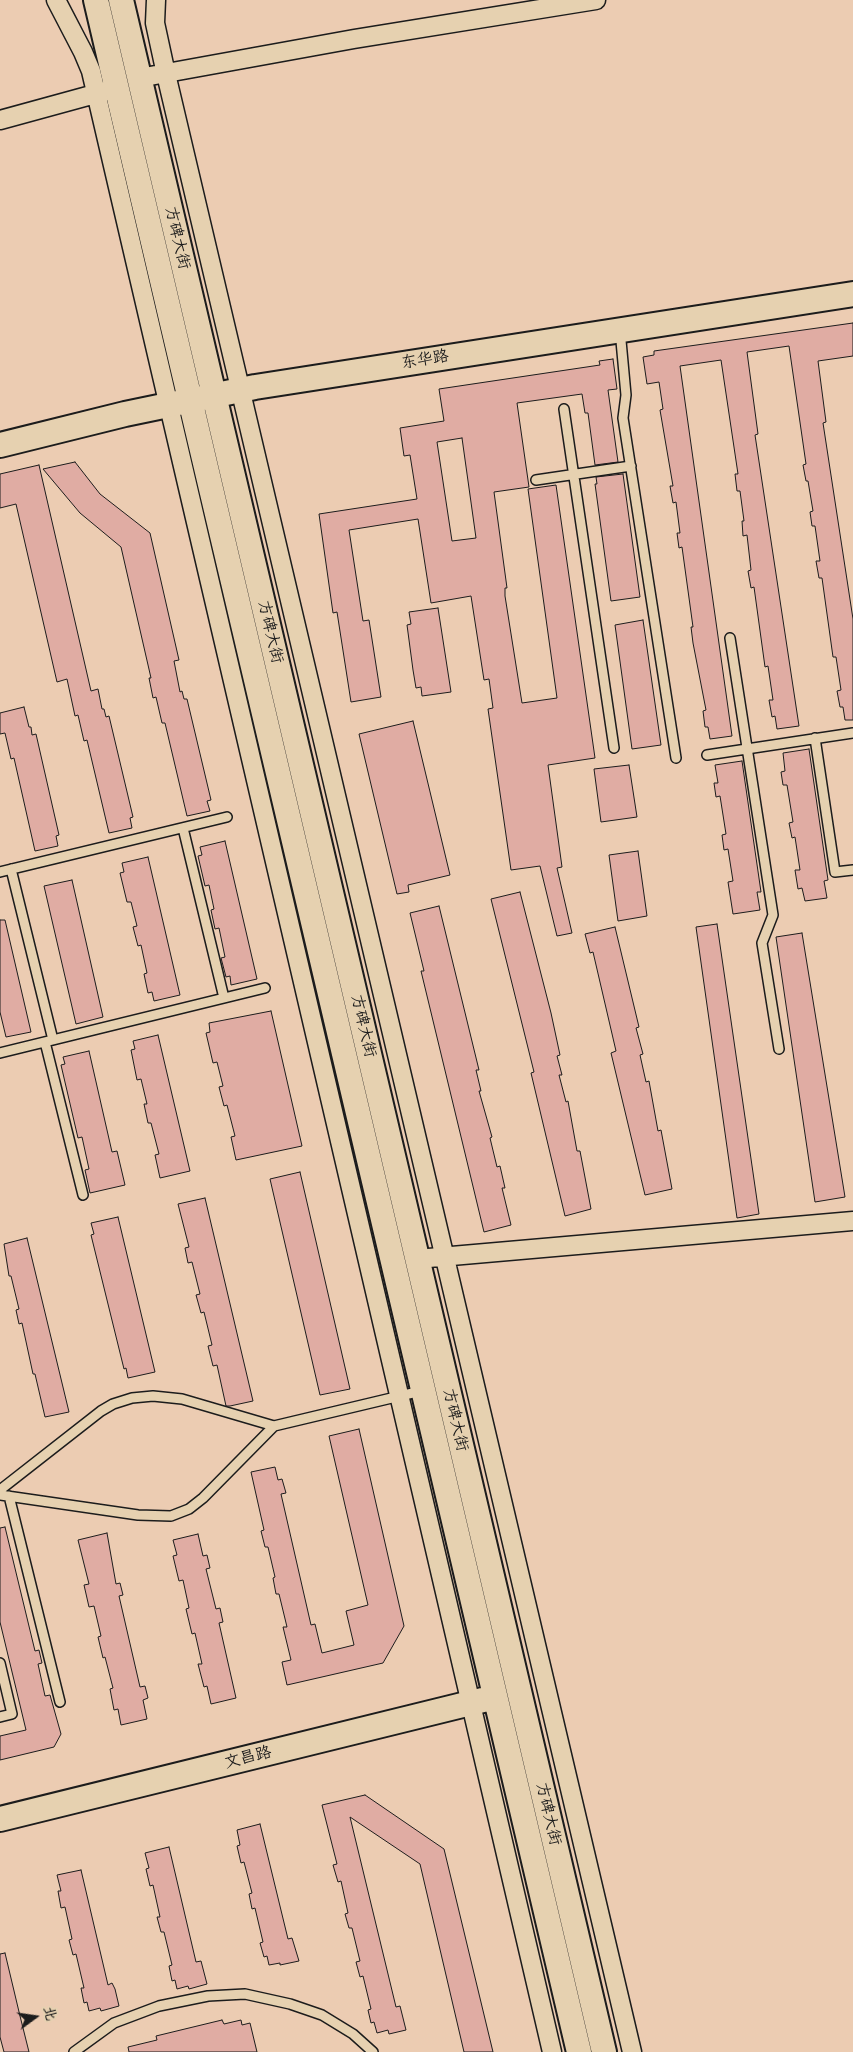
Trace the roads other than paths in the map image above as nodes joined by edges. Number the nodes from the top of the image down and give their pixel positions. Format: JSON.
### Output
{"nodes":[{"id":1,"x":56,"y":0,"type":"edge"},
{"id":2,"x":96,"y":0,"type":"edge"},
{"id":3,"x":121,"y":0,"type":"edge"},
{"id":4,"x":156,"y":0,"type":"edge"},
{"id":5,"x":596,"y":0,"type":"edge"},
{"id":6,"x":166,"y":74,"type":"junction"},
{"id":7,"x":139,"y":78,"type":"junction"},
{"id":8,"x":106,"y":91,"type":"junction"},
{"id":9,"x":0,"y":120,"type":"edge"},
{"id":10,"x":853,"y":294,"type":"edge"},
{"id":11,"x":620,"y":330,"type":"junction"},
{"id":12,"x":240,"y":390,"type":"junction"},
{"id":13,"x":214,"y":396,"type":"junction"},
{"id":14,"x":179,"y":403,"type":"junction"},
{"id":15,"x":564,"y":409,"type":"dead end"},
{"id":16,"x":0,"y":445,"type":"edge"},
{"id":17,"x":631,"y":466,"type":"junction"},
{"id":18,"x":574,"y":475,"type":"junction"},
{"id":19,"x":536,"y":480,"type":"dead end"},
{"id":20,"x":730,"y":638,"type":"dead end"},
{"id":21,"x":853,"y":732,"type":"edge"},
{"id":22,"x":815,"y":738,"type":"junction"},
{"id":23,"x":614,"y":748,"type":"dead end"},
{"id":24,"x":747,"y":749,"type":"junction"},
{"id":25,"x":706,"y":755,"type":"dead end"},
{"id":26,"x":676,"y":758,"type":"dead end"},
{"id":27,"x":227,"y":817,"type":"dead end"},
{"id":28,"x":183,"y":828,"type":"junction"},
{"id":29,"x":11,"y":870,"type":"junction"},
{"id":30,"x":853,"y":870,"type":"edge"},
{"id":31,"x":0,"y":872,"type":"edge"},
{"id":32,"x":265,"y":988,"type":"dead end"},
{"id":33,"x":224,"y":998,"type":"junction"},
{"id":34,"x":49,"y":1041,"type":"junction"},
{"id":35,"x":779,"y":1049,"type":"dead end"},
{"id":36,"x":0,"y":1053,"type":"edge"},
{"id":37,"x":83,"y":1195,"type":"dead end"},
{"id":38,"x":853,"y":1221,"type":"edge"},
{"id":39,"x":444,"y":1256,"type":"junction"},
{"id":40,"x":417,"y":1259,"type":"junction"},
{"id":41,"x":423,"y":1391,"type":"junction"},
{"id":42,"x":399,"y":1396,"type":"junction"},
{"id":43,"x":274,"y":1426,"type":"junction"},
{"id":44,"x":0,"y":1490,"type":"edge"},
{"id":45,"x":5,"y":1495,"type":"edge"},
{"id":46,"x":0,"y":1663,"type":"edge"},
{"id":47,"x":495,"y":1697,"type":"junction"},
{"id":48,"x":60,"y":1702,"type":"dead end"},
{"id":49,"x":470,"y":1703,"type":"junction"},
{"id":50,"x":0,"y":1717,"type":"edge"},
{"id":51,"x":0,"y":1819,"type":"edge"},
{"id":52,"x":74,"y":2052,"type":"edge"},
{"id":53,"x":373,"y":2052,"type":"edge"},
{"id":54,"x":552,"y":2052,"type":"edge"},
{"id":55,"x":579,"y":2052,"type":"edge"},
{"id":56,"x":604,"y":2052,"type":"edge"},
{"id":57,"x":632,"y":2052,"type":"edge"}],
"edges":[{"from":1,"to":8,"type":"street"},
{"from":2,"to":8,"type":"main road","name":"方碑大街"},
{"from":3,"to":7,"type":"main road","name":"方碑大街"},
{"from":4,"to":6,"type":"street"},
{"from":5,"to":6,"type":"street"},
{"from":6,"to":7,"type":"street"},
{"from":6,"to":12,"type":"street"},
{"from":7,"to":13,"type":"main road","name":"方碑大街"},
{"from":8,"to":9,"type":"street"},
{"from":8,"to":14,"type":"main road","name":"方碑大街"},
{"from":10,"to":11,"type":"main road","name":"东华路"},
{"from":11,"to":12,"type":"main road","name":"东华路"},
{"from":11,"to":17,"type":"lane"},
{"from":12,"to":13,"type":"main road","name":"东华路"},
{"from":12,"to":39,"type":"street"},
{"from":13,"to":14,"type":"main road","name":"东华路"},
{"from":13,"to":40,"type":"main road","name":"方碑大街"},
{"from":14,"to":16,"type":"main road","name":"东华路"},
{"from":14,"to":41,"type":"main road","name":"方碑大街"},
{"from":14,"to":42,"type":"street"},
{"from":15,"to":18,"type":"lane"},
{"from":17,"to":18,"type":"lane"},
{"from":17,"to":26,"type":"lane"},
{"from":18,"to":19,"type":"lane"},
{"from":18,"to":23,"type":"lane"},
{"from":20,"to":24,"type":"lane"},
{"from":21,"to":22,"type":"lane"},
{"from":22,"to":24,"type":"lane"},
{"from":22,"to":30,"type":"lane"},
{"from":24,"to":25,"type":"lane"},
{"from":24,"to":35,"type":"lane"},
{"from":27,"to":28,"type":"lane"},
{"from":28,"to":29,"type":"lane"},
{"from":28,"to":33,"type":"lane"},
{"from":29,"to":31,"type":"lane"},
{"from":29,"to":34,"type":"lane"},
{"from":32,"to":33,"type":"lane"},
{"from":33,"to":34,"type":"lane"},
{"from":34,"to":36,"type":"lane"},
{"from":34,"to":37,"type":"lane"},
{"from":38,"to":39,"type":"street"},
{"from":39,"to":40,"type":"street"},
{"from":39,"to":57,"type":"street"},
{"from":40,"to":56,"type":"main road","name":"方碑大街"},
{"from":41,"to":42,"type":"lane"},
{"from":41,"to":47,"type":"main road","name":"方碑大街"},
{"from":42,"to":43,"type":"lane"},
{"from":42,"to":49,"type":"street"},
{"from":43,"to":44,"type":"lane"},
{"from":43,"to":45,"type":"lane"},
{"from":45,"to":48,"type":"lane"},
{"from":46,"to":50,"type":"lane"},
{"from":47,"to":49,"type":"main road","name":"文昌路"},
{"from":47,"to":55,"type":"main road","name":"方碑大街"},
{"from":49,"to":51,"type":"main road","name":"文昌路"},
{"from":49,"to":54,"type":"street"},
{"from":52,"to":53,"type":"lane"}]}
